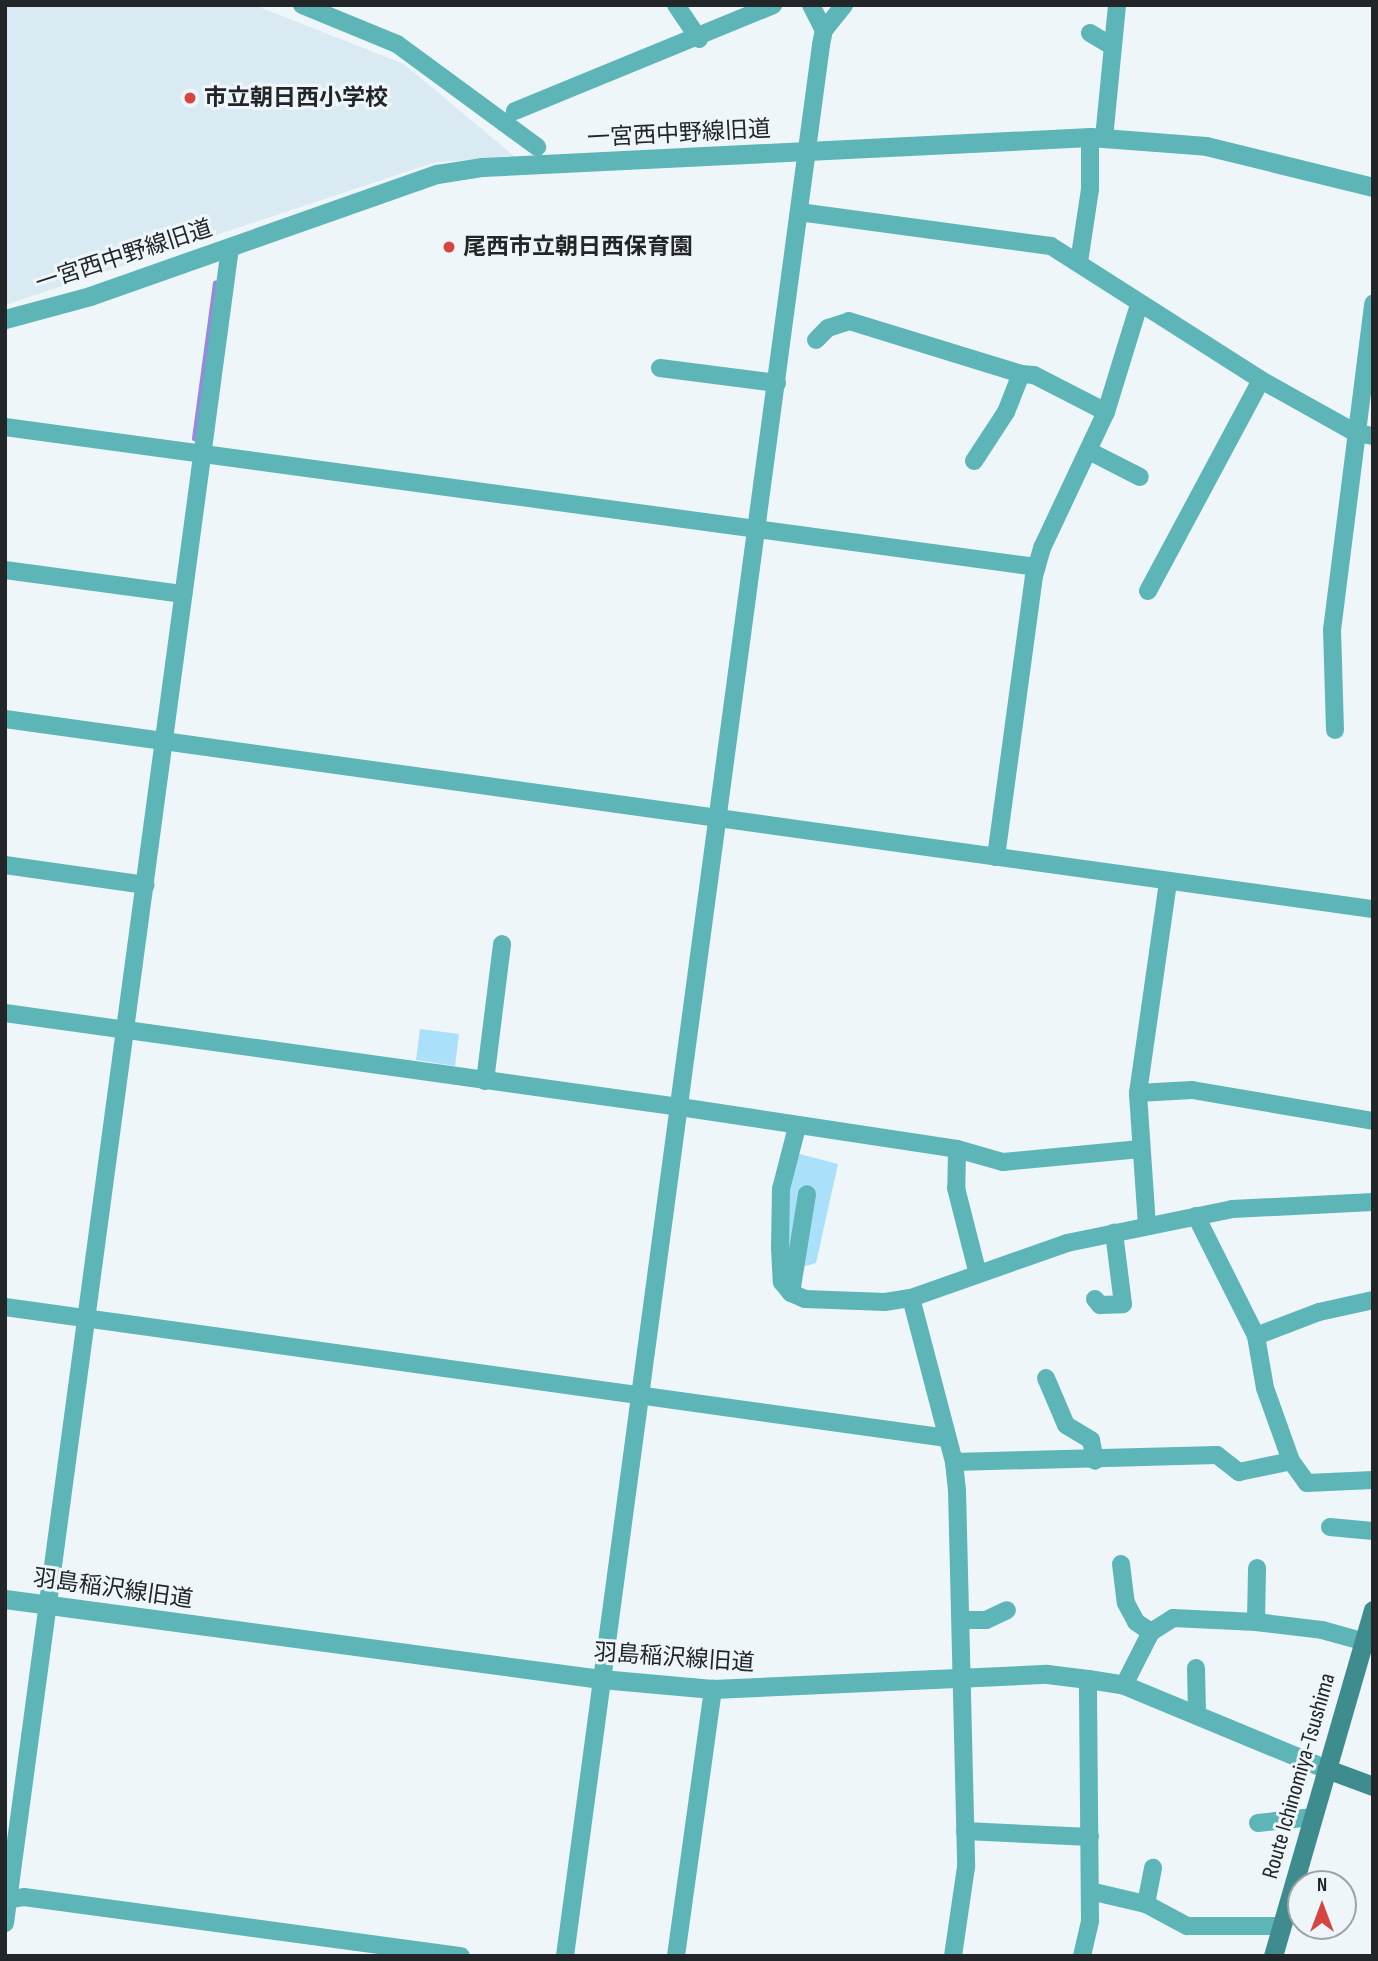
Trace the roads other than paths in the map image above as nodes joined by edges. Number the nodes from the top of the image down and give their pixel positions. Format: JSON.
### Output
{"nodes":[{"id":1,"x":302,"y":5,"type":"edge"},
{"id":2,"x":676,"y":5,"type":"edge"},
{"id":3,"x":773,"y":5,"type":"edge"},
{"id":4,"x":811,"y":5,"type":"edge"},
{"id":5,"x":844,"y":5,"type":"edge"},
{"id":6,"x":1117,"y":5,"type":"edge"},
{"id":7,"x":824,"y":30,"type":"junction"},
{"id":8,"x":1090,"y":33,"type":"dead end"},
{"id":9,"x":699,"y":39,"type":"junction"},
{"id":10,"x":1112,"y":46,"type":"junction"},
{"id":11,"x":514,"y":111,"type":"dead end"},
{"id":12,"x":1097,"y":138,"type":"junction"},
{"id":13,"x":537,"y":147,"type":"dead end"},
{"id":14,"x":809,"y":152,"type":"junction"},
{"id":15,"x":1373,"y":187,"type":"edge"},
{"id":16,"x":799,"y":212,"type":"junction"},
{"id":17,"x":230,"y":248,"type":"junction"},
{"id":18,"x":1079,"y":261,"type":"junction"},
{"id":19,"x":1373,"y":304,"type":"edge"},
{"id":20,"x":1139,"y":305,"type":"junction"},
{"id":21,"x":5,"y":319,"type":"edge"},
{"id":22,"x":816,"y":340,"type":"dead end"},
{"id":23,"x":660,"y":368,"type":"dead end"},
{"id":24,"x":1021,"y":374,"type":"junction"},
{"id":25,"x":1261,"y":380,"type":"junction"},
{"id":26,"x":777,"y":383,"type":"junction"},
{"id":27,"x":1106,"y":412,"type":"junction"},
{"id":28,"x":5,"y":427,"type":"edge"},
{"id":29,"x":1364,"y":435,"type":"edge"},
{"id":30,"x":203,"y":451,"type":"junction"},
{"id":31,"x":1089,"y":451,"type":"junction"},
{"id":32,"x":974,"y":461,"type":"dead end"},
{"id":33,"x":1140,"y":477,"type":"dead end"},
{"id":34,"x":754,"y":526,"type":"junction"},
{"id":35,"x":1037,"y":566,"type":"junction"},
{"id":36,"x":5,"y":570,"type":"edge"},
{"id":37,"x":1148,"y":591,"type":"dead end"},
{"id":38,"x":183,"y":594,"type":"junction"},
{"id":39,"x":5,"y":719,"type":"edge"},
{"id":40,"x":1335,"y":730,"type":"dead end"},
{"id":41,"x":167,"y":743,"type":"junction"},
{"id":42,"x":715,"y":817,"type":"junction"},
{"id":43,"x":996,"y":857,"type":"junction"},
{"id":44,"x":5,"y":865,"type":"edge"},
{"id":45,"x":1168,"y":881,"type":"junction"},
{"id":46,"x":146,"y":885,"type":"junction"},
{"id":47,"x":1373,"y":909,"type":"edge"},
{"id":48,"x":502,"y":944,"type":"dead end"},
{"id":49,"x":5,"y":1013,"type":"edge"},
{"id":50,"x":126,"y":1031,"type":"junction"},
{"id":51,"x":485,"y":1081,"type":"junction"},
{"id":52,"x":1138,"y":1093,"type":"junction"},
{"id":53,"x":680,"y":1107,"type":"junction"},
{"id":54,"x":1373,"y":1121,"type":"edge"},
{"id":55,"x":797,"y":1127,"type":"junction"},
{"id":56,"x":957,"y":1149,"type":"junction"},
{"id":57,"x":1140,"y":1149,"type":"junction"},
{"id":58,"x":807,"y":1194,"type":"dead end"},
{"id":59,"x":1373,"y":1202,"type":"edge"},
{"id":60,"x":1196,"y":1216,"type":"junction"},
{"id":61,"x":1147,"y":1226,"type":"junction"},
{"id":62,"x":1114,"y":1233,"type":"junction"},
{"id":63,"x":978,"y":1274,"type":"junction"},
{"id":64,"x":791,"y":1293,"type":"junction"},
{"id":65,"x":911,"y":1298,"type":"junction"},
{"id":66,"x":1095,"y":1299,"type":"dead end"},
{"id":67,"x":1373,"y":1300,"type":"edge"},
{"id":68,"x":5,"y":1307,"type":"edge"},
{"id":69,"x":87,"y":1318,"type":"junction"},
{"id":70,"x":1256,"y":1336,"type":"junction"},
{"id":71,"x":1046,"y":1378,"type":"dead end"},
{"id":72,"x":640,"y":1394,"type":"junction"},
{"id":73,"x":947,"y":1438,"type":"junction"},
{"id":74,"x":1095,"y":1461,"type":"junction"},
{"id":75,"x":1291,"y":1461,"type":"junction"},
{"id":76,"x":954,"y":1462,"type":"junction"},
{"id":77,"x":1373,"y":1480,"type":"edge"},
{"id":78,"x":1330,"y":1527,"type":"dead end"},
{"id":79,"x":1373,"y":1531,"type":"edge"},
{"id":80,"x":1121,"y":1564,"type":"dead end"},
{"id":81,"x":1257,"y":1568,"type":"dead end"},
{"id":82,"x":5,"y":1599,"type":"edge"},
{"id":83,"x":48,"y":1605,"type":"junction"},
{"id":84,"x":1373,"y":1609,"type":"edge"},
{"id":85,"x":1007,"y":1610,"type":"dead end"},
{"id":86,"x":962,"y":1620,"type":"junction"},
{"id":87,"x":1256,"y":1622,"type":"junction"},
{"id":88,"x":1151,"y":1632,"type":"junction"},
{"id":89,"x":1368,"y":1643,"type":"edge"},
{"id":90,"x":965,"y":1676,"type":"junction"},
{"id":91,"x":1190,"y":1677,"type":"dead end"},
{"id":92,"x":601,"y":1679,"type":"junction"},
{"id":93,"x":1088,"y":1679,"type":"junction"},
{"id":94,"x":1124,"y":1685,"type":"junction"},
{"id":95,"x":713,"y":1689,"type":"junction"},
{"id":96,"x":1197,"y":1713,"type":"junction"},
{"id":97,"x":1327,"y":1769,"type":"junction"},
{"id":98,"x":1373,"y":1786,"type":"edge"},
{"id":99,"x":1312,"y":1817,"type":"junction"},
{"id":100,"x":1258,"y":1823,"type":"dead end"},
{"id":101,"x":965,"y":1831,"type":"junction"},
{"id":102,"x":1090,"y":1837,"type":"junction"},
{"id":103,"x":1153,"y":1868,"type":"dead end"},
{"id":104,"x":1090,"y":1891,"type":"junction"},
{"id":105,"x":7,"y":1900,"type":"edge"},
{"id":106,"x":1146,"y":1904,"type":"junction"},
{"id":107,"x":5,"y":1923,"type":"edge"},
{"id":108,"x":1281,"y":1926,"type":"junction"},
{"id":109,"x":461,"y":1956,"type":"edge"},
{"id":110,"x":565,"y":1956,"type":"edge"},
{"id":111,"x":676,"y":1956,"type":"edge"},
{"id":112,"x":953,"y":1956,"type":"edge"},
{"id":113,"x":1082,"y":1956,"type":"edge"},
{"id":114,"x":1273,"y":1956,"type":"edge"}],
"edges":[{"from":1,"to":13,"type":"street"},
{"from":2,"to":9,"type":"street"},
{"from":3,"to":9,"type":"street"},
{"from":4,"to":7,"type":"street"},
{"from":5,"to":7,"type":"street"},
{"from":6,"to":10,"type":"street"},
{"from":7,"to":14,"type":"street"},
{"from":8,"to":10,"type":"street"},
{"from":9,"to":11,"type":"street"},
{"from":10,"to":12,"type":"street"},
{"from":12,"to":14,"type":"street","name":"一宮西中野線旧道"},
{"from":12,"to":15,"type":"street","name":"一宮西中野線旧道"},
{"from":12,"to":18,"type":"street"},
{"from":14,"to":16,"type":"street"},
{"from":14,"to":17,"type":"street","name":"一宮西中野線旧道"},
{"from":16,"to":18,"type":"street"},
{"from":16,"to":26,"type":"street"},
{"from":17,"to":21,"type":"street","name":"一宮西中野線旧道"},
{"from":17,"to":30,"type":"street"},
{"from":18,"to":20,"type":"street"},
{"from":19,"to":29,"type":"street"},
{"from":20,"to":25,"type":"street"},
{"from":20,"to":27,"type":"street"},
{"from":22,"to":24,"type":"street"},
{"from":23,"to":26,"type":"street"},
{"from":24,"to":27,"type":"street"},
{"from":24,"to":32,"type":"street"},
{"from":25,"to":29,"type":"street"},
{"from":25,"to":37,"type":"street"},
{"from":26,"to":34,"type":"street"},
{"from":27,"to":31,"type":"street"},
{"from":28,"to":30,"type":"street"},
{"from":29,"to":40,"type":"street"},
{"from":30,"to":34,"type":"street"},
{"from":30,"to":38,"type":"street"},
{"from":31,"to":33,"type":"street"},
{"from":31,"to":35,"type":"street"},
{"from":34,"to":35,"type":"street"},
{"from":34,"to":42,"type":"street"},
{"from":35,"to":43,"type":"street"},
{"from":36,"to":38,"type":"street"},
{"from":38,"to":41,"type":"street"},
{"from":39,"to":41,"type":"street"},
{"from":41,"to":42,"type":"street"},
{"from":41,"to":46,"type":"street"},
{"from":42,"to":43,"type":"street"},
{"from":42,"to":53,"type":"street"},
{"from":43,"to":45,"type":"street"},
{"from":44,"to":46,"type":"street"},
{"from":45,"to":47,"type":"street"},
{"from":45,"to":52,"type":"street"},
{"from":46,"to":50,"type":"street"},
{"from":48,"to":51,"type":"street"},
{"from":49,"to":50,"type":"street"},
{"from":50,"to":51,"type":"street"},
{"from":50,"to":69,"type":"street"},
{"from":51,"to":53,"type":"street"},
{"from":52,"to":54,"type":"street"},
{"from":52,"to":57,"type":"street"},
{"from":53,"to":55,"type":"street"},
{"from":53,"to":72,"type":"street"},
{"from":55,"to":56,"type":"street"},
{"from":55,"to":64,"type":"street"},
{"from":56,"to":57,"type":"street"},
{"from":56,"to":63,"type":"street"},
{"from":57,"to":61,"type":"street"},
{"from":58,"to":64,"type":"street"},
{"from":59,"to":60,"type":"street"},
{"from":60,"to":61,"type":"street"},
{"from":60,"to":70,"type":"street"},
{"from":61,"to":62,"type":"street"},
{"from":62,"to":63,"type":"street"},
{"from":62,"to":66,"type":"street"},
{"from":63,"to":65,"type":"street"},
{"from":64,"to":65,"type":"street"},
{"from":65,"to":73,"type":"street"},
{"from":67,"to":70,"type":"street"},
{"from":68,"to":69,"type":"street"},
{"from":69,"to":72,"type":"street"},
{"from":69,"to":83,"type":"street"},
{"from":70,"to":75,"type":"street"},
{"from":71,"to":74,"type":"street"},
{"from":72,"to":73,"type":"street"},
{"from":72,"to":92,"type":"street"},
{"from":73,"to":76,"type":"street"},
{"from":74,"to":75,"type":"street"},
{"from":74,"to":76,"type":"street"},
{"from":75,"to":77,"type":"street"},
{"from":76,"to":86,"type":"street"},
{"from":78,"to":79,"type":"street"},
{"from":80,"to":88,"type":"street"},
{"from":81,"to":87,"type":"street"},
{"from":82,"to":83,"type":"street","name":"羽島稲沢線旧道"},
{"from":83,"to":92,"type":"street","name":"羽島稲沢線旧道"},
{"from":83,"to":105,"type":"street"},
{"from":84,"to":89,"type":"main road","name":"Route Ichinomiya-Tsushima"},
{"from":85,"to":86,"type":"street"},
{"from":86,"to":90,"type":"street"},
{"from":87,"to":88,"type":"street"},
{"from":87,"to":89,"type":"street"},
{"from":88,"to":94,"type":"street"},
{"from":89,"to":97,"type":"main road","name":"Route Ichinomiya-Tsushima"},
{"from":90,"to":93,"type":"street","name":"羽島稲沢線旧道"},
{"from":90,"to":95,"type":"street","name":"羽島稲沢線旧道"},
{"from":90,"to":101,"type":"street"},
{"from":91,"to":96,"type":"street"},
{"from":92,"to":95,"type":"street","name":"羽島稲沢線旧道"},
{"from":92,"to":110,"type":"street"},
{"from":93,"to":94,"type":"street","name":"羽島稲沢線旧道"},
{"from":93,"to":102,"type":"street"},
{"from":94,"to":96,"type":"street","name":"羽島稲沢線旧道"},
{"from":95,"to":111,"type":"street"},
{"from":96,"to":97,"type":"street","name":"羽島稲沢線旧道"},
{"from":97,"to":98,"type":"main road"},
{"from":97,"to":99,"type":"main road","name":"Route Ichinomiya-Tsushima"},
{"from":99,"to":100,"type":"street"},
{"from":99,"to":108,"type":"main road","name":"Route Ichinomiya-Tsushima"},
{"from":101,"to":102,"type":"street"},
{"from":101,"to":112,"type":"street"},
{"from":102,"to":104,"type":"street"},
{"from":103,"to":106,"type":"street"},
{"from":104,"to":106,"type":"street"},
{"from":104,"to":113,"type":"street"},
{"from":105,"to":107,"type":"street"},
{"from":105,"to":109,"type":"street"},
{"from":106,"to":108,"type":"street"},
{"from":108,"to":114,"type":"main road","name":"Route Ichinomiya-Tsushima"}]}
